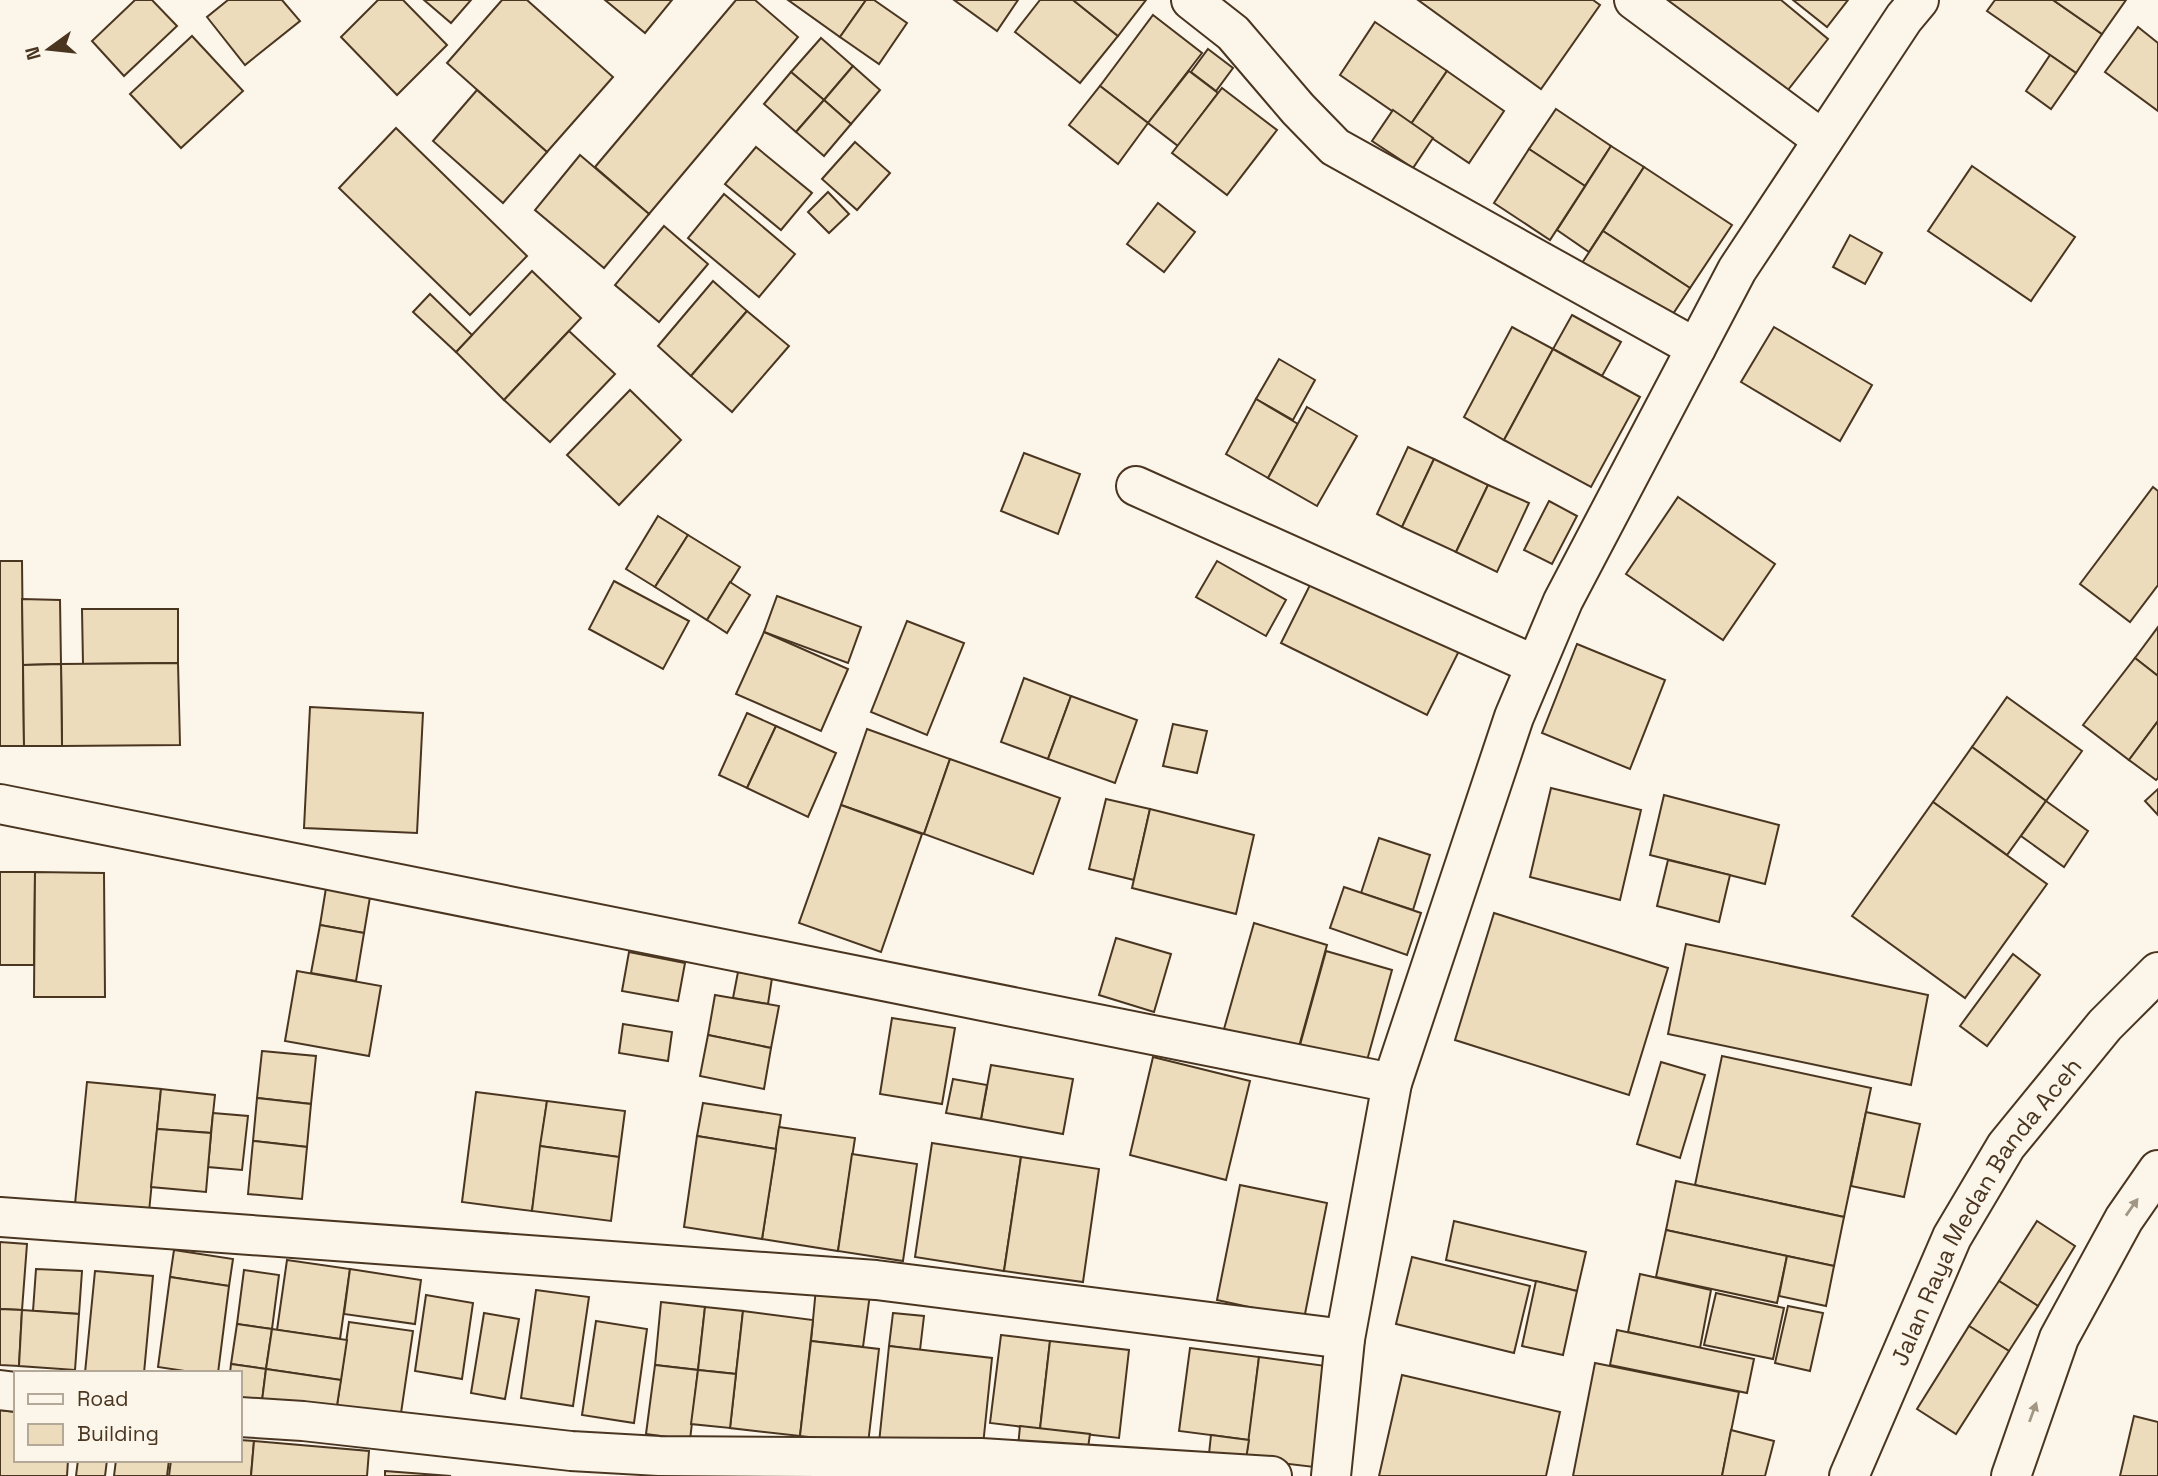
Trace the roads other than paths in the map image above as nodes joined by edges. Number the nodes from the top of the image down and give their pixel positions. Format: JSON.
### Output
{"nodes":[{"id":1,"x":1191,"y":0,"type":"edge"},
{"id":2,"x":1634,"y":0,"type":"edge"},
{"id":3,"x":1919,"y":0,"type":"edge"},
{"id":4,"x":1823,"y":140,"type":"junction"},
{"id":5,"x":1696,"y":348,"type":"junction"},
{"id":6,"x":1136,"y":486,"type":"dead end"},
{"id":7,"x":1535,"y":665,"type":"junction"},
{"id":8,"x":0,"y":804,"type":"edge"},
{"id":9,"x":2158,"y":972,"type":"edge"},
{"id":10,"x":1392,"y":1083,"type":"junction"},
{"id":11,"x":2158,"y":1170,"type":"edge"},
{"id":12,"x":0,"y":1217,"type":"edge"},
{"id":13,"x":1345,"y":1339,"type":"junction"},
{"id":14,"x":242,"y":1417,"type":"edge"},
{"id":15,"x":1272,"y":1476,"type":"edge"},
{"id":16,"x":1331,"y":1476,"type":"edge"},
{"id":17,"x":1849,"y":1476,"type":"edge"},
{"id":18,"x":2011,"y":1476,"type":"edge"}],
"edges":[{"from":1,"to":5,"type":"main road"},
{"from":2,"to":4,"type":"main road"},
{"from":3,"to":4,"type":"main road"},
{"from":4,"to":5,"type":"main road"},
{"from":5,"to":7,"type":"main road"},
{"from":6,"to":7,"type":"main road"},
{"from":7,"to":10,"type":"main road"},
{"from":8,"to":10,"type":"main road"},
{"from":9,"to":17,"type":"main road","name":"Jalan Raya Medan Banda Aceh"},
{"from":10,"to":13,"type":"main road"},
{"from":18,"to":11,"type":"main road","one_way":true},
{"from":12,"to":13,"type":"main road"},
{"from":13,"to":16,"type":"main road"},
{"from":14,"to":15,"type":"main road"}]}
